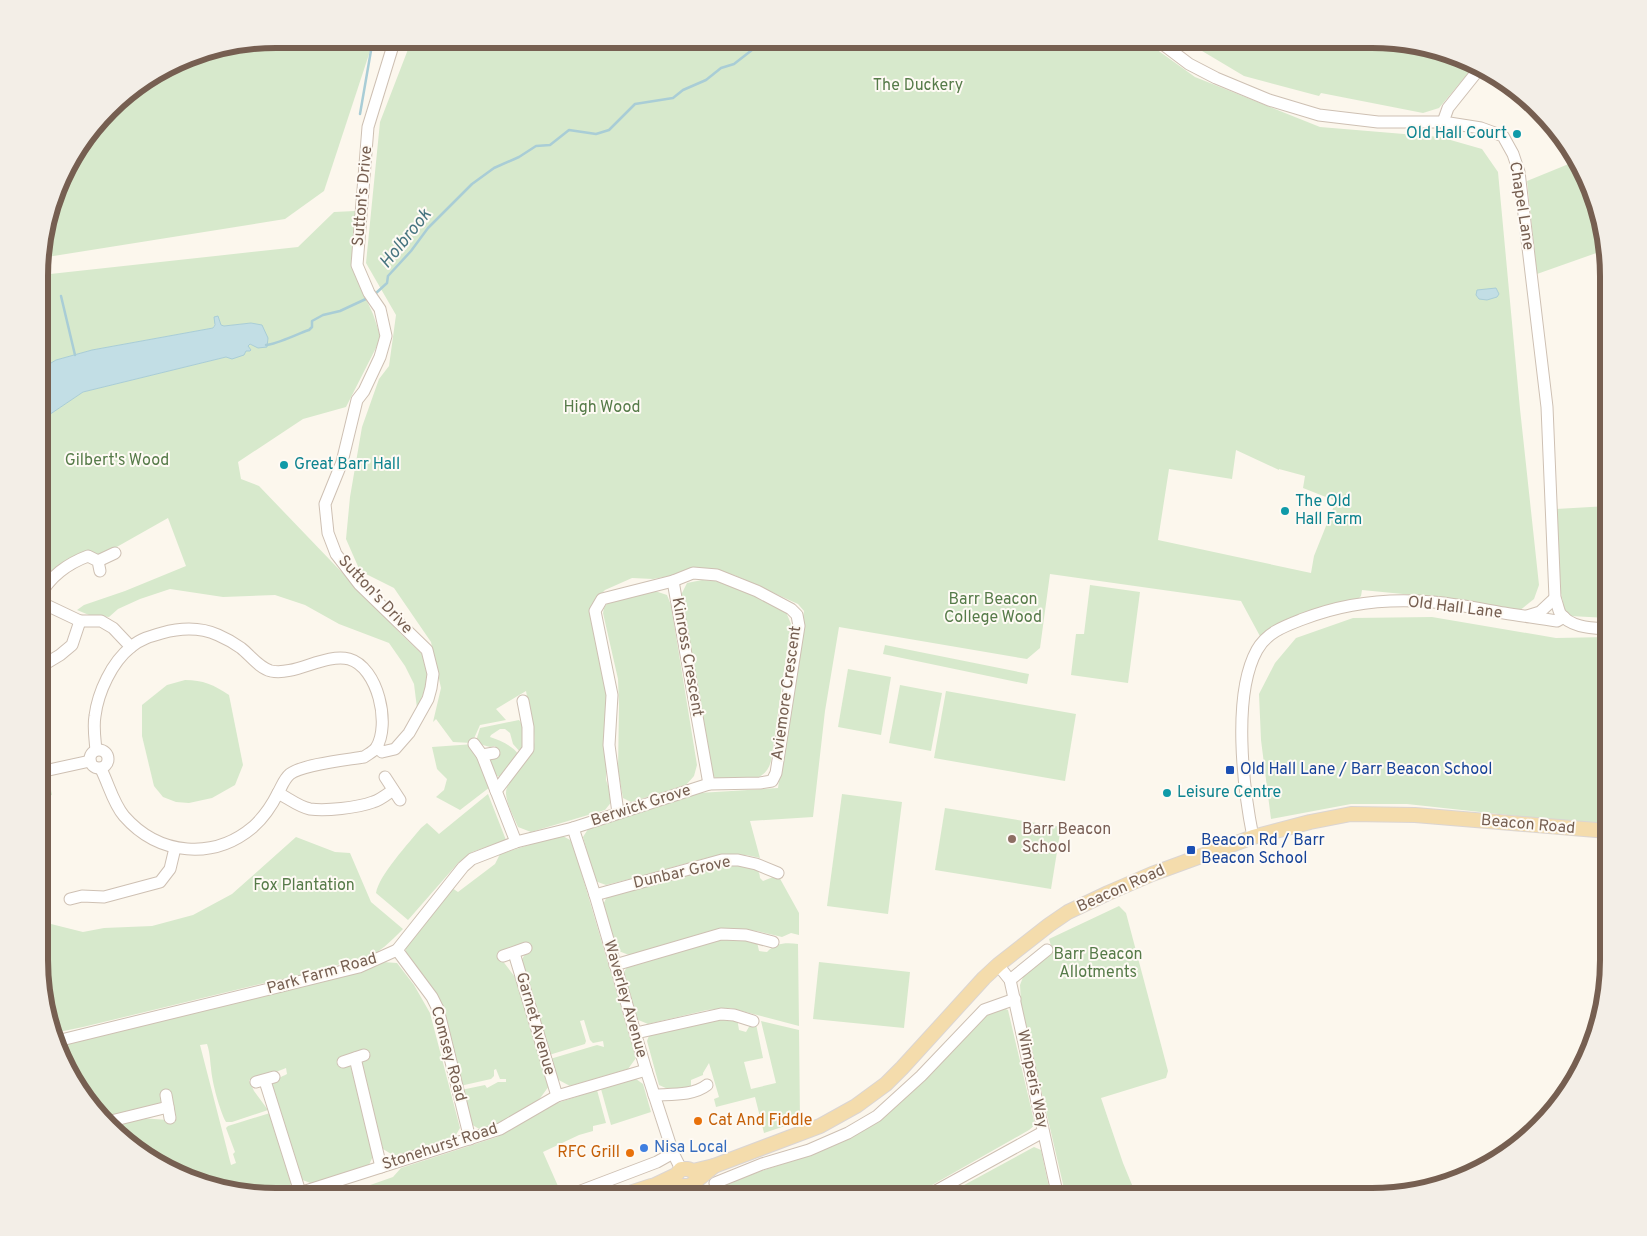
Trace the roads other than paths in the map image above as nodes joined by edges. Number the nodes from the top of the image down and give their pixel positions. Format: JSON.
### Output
{"nodes":[{"id":1,"x":392,"y":48,"type":"edge"},
{"id":2,"x":1168,"y":48,"type":"edge"},
{"id":3,"x":1476,"y":73,"type":"edge"},
{"id":4,"x":1444,"y":122,"type":"junction"},
{"id":5,"x":116,"y":553,"type":"dead end"},
{"id":6,"x":673,"y":581,"type":"junction"},
{"id":7,"x":48,"y":585,"type":"edge"},
{"id":8,"x":1555,"y":598,"type":"junction"},
{"id":9,"x":48,"y":606,"type":"edge"},
{"id":10,"x":1562,"y":615,"type":"junction"},
{"id":11,"x":1525,"y":617,"type":"junction"},
{"id":12,"x":80,"y":621,"type":"junction"},
{"id":13,"x":1600,"y":628,"type":"edge"},
{"id":14,"x":131,"y":647,"type":"junction"},
{"id":15,"x":48,"y":662,"type":"edge"},
{"id":16,"x":523,"y":701,"type":"dead end"},
{"id":17,"x":474,"y":744,"type":"dead end"},
{"id":18,"x":377,"y":747,"type":"junction"},
{"id":19,"x":96,"y":750,"type":"junction"},
{"id":20,"x":494,"y":753,"type":"dead end"},
{"id":21,"x":482,"y":755,"type":"junction"},
{"id":22,"x":90,"y":761,"type":"junction"},
{"id":23,"x":101,"y":769,"type":"junction"},
{"id":24,"x":48,"y":770,"type":"edge"},
{"id":25,"x":385,"y":777,"type":"dead end"},
{"id":26,"x":709,"y":784,"type":"junction"},
{"id":27,"x":496,"y":791,"type":"junction"},
{"id":28,"x":278,"y":792,"type":"junction"},
{"id":29,"x":618,"y":812,"type":"junction"},
{"id":30,"x":573,"y":828,"type":"junction"},
{"id":31,"x":1600,"y":830,"type":"edge"},
{"id":32,"x":1253,"y":837,"type":"junction"},
{"id":33,"x":516,"y":842,"type":"junction"},
{"id":34,"x":175,"y":848,"type":"junction"},
{"id":35,"x":770,"y":873,"type":"dead end"},
{"id":36,"x":80,"y":884,"type":"dead end"},
{"id":37,"x":595,"y":895,"type":"junction"},
{"id":38,"x":767,"y":944,"type":"dead end"},
{"id":39,"x":526,"y":948,"type":"dead end"},
{"id":40,"x":397,"y":950,"type":"junction"},
{"id":41,"x":1047,"y":950,"type":"dead end"},
{"id":42,"x":998,"y":964,"type":"junction"},
{"id":43,"x":615,"y":965,"type":"junction"},
{"id":44,"x":1010,"y":980,"type":"junction"},
{"id":45,"x":1015,"y":1000,"type":"junction"},
{"id":46,"x":745,"y":1022,"type":"dead end"},
{"id":47,"x":636,"y":1033,"type":"junction"},
{"id":48,"x":62,"y":1040,"type":"edge"},
{"id":49,"x":343,"y":1062,"type":"dead end"},
{"id":50,"x":646,"y":1070,"type":"junction"},
{"id":51,"x":265,"y":1080,"type":"dead end"},
{"id":52,"x":707,"y":1085,"type":"dead end"},
{"id":53,"x":166,"y":1095,"type":"dead end"},
{"id":54,"x":654,"y":1095,"type":"junction"},
{"id":55,"x":557,"y":1096,"type":"junction"},
{"id":56,"x":113,"y":1121,"type":"edge"},
{"id":57,"x":1043,"y":1132,"type":"junction"},
{"id":58,"x":470,"y":1139,"type":"junction"},
{"id":59,"x":673,"y":1153,"type":"junction"},
{"id":60,"x":381,"y":1167,"type":"junction"},
{"id":61,"x":684,"y":1182,"type":"edge"},
{"id":62,"x":715,"y":1183,"type":"dead end"},
{"id":63,"x":299,"y":1188,"type":"edge"},
{"id":64,"x":313,"y":1188,"type":"edge"},
{"id":65,"x":589,"y":1188,"type":"edge"},
{"id":66,"x":646,"y":1188,"type":"edge"},
{"id":67,"x":941,"y":1188,"type":"edge"},
{"id":68,"x":1056,"y":1188,"type":"edge"}],
"edges":[{"from":1,"to":18,"type":"street","name":"Sutton's Drive"},
{"from":2,"to":4,"type":"street","name":"Chapel Lane"},
{"from":3,"to":4,"type":"street"},
{"from":4,"to":8,"type":"street","name":"Chapel Lane"},
{"from":5,"to":7,"type":"street"},
{"from":6,"to":26,"type":"street","name":"Kinross Crescent"},
{"from":6,"to":26,"type":"street","name":"Aviemore Crescent"},
{"from":6,"to":29,"type":"street","name":"Kinross Crescent"},
{"from":8,"to":10,"type":"street","name":"Chapel Lane"},
{"from":8,"to":11,"type":"street","name":"Old Hall Lane"},
{"from":9,"to":12,"type":"street"},
{"from":10,"to":11,"type":"street","name":"Old Hall Lane"},
{"from":10,"to":13,"type":"street"},
{"from":11,"to":32,"type":"street","name":"Old Hall Lane"},
{"from":12,"to":14,"type":"street"},
{"from":12,"to":15,"type":"street"},
{"from":14,"to":18,"type":"street"},
{"from":14,"to":19,"type":"street"},
{"from":16,"to":27,"type":"street"},
{"from":17,"to":21,"type":"street"},
{"from":18,"to":28,"type":"street"},
{"from":19,"to":22,"type":"street"},
{"from":19,"to":23,"type":"street"},
{"from":20,"to":21,"type":"street"},
{"from":21,"to":27,"type":"street"},
{"from":22,"to":23,"type":"street"},
{"from":22,"to":24,"type":"street"},
{"from":23,"to":34,"type":"street"},
{"from":25,"to":28,"type":"street"},
{"from":26,"to":29,"type":"street","name":"Berwick Grove"},
{"from":27,"to":33,"type":"street"},
{"from":28,"to":34,"type":"street"},
{"from":29,"to":30,"type":"street","name":"Berwick Grove"},
{"from":30,"to":33,"type":"street","name":"Park Farm Road"},
{"from":30,"to":37,"type":"street","name":"Waverley Avenue"},
{"from":31,"to":32,"type":"main road","name":"Beacon Road"},
{"from":32,"to":42,"type":"main road","name":"Beacon Road"},
{"from":33,"to":40,"type":"street","name":"Park Farm Road"},
{"from":34,"to":36,"type":"street"},
{"from":35,"to":37,"type":"street","name":"Dunbar Grove"},
{"from":37,"to":43,"type":"street","name":"Waverley Avenue"},
{"from":38,"to":43,"type":"street"},
{"from":39,"to":55,"type":"street","name":"Garnet Avenue"},
{"from":40,"to":48,"type":"street","name":"Park Farm Road"},
{"from":40,"to":58,"type":"street","name":"Comsey Road"},
{"from":41,"to":44,"type":"street"},
{"from":42,"to":44,"type":"street","name":"Wimperis Way"},
{"from":42,"to":61,"type":"main road","name":"Beacon Road"},
{"from":43,"to":47,"type":"street","name":"Waverley Avenue"},
{"from":44,"to":45,"type":"street","name":"Wimperis Way"},
{"from":45,"to":57,"type":"street","name":"Wimperis Way"},
{"from":45,"to":62,"type":"street"},
{"from":46,"to":47,"type":"street"},
{"from":47,"to":50,"type":"street","name":"Waverley Avenue"},
{"from":49,"to":60,"type":"street"},
{"from":50,"to":54,"type":"street","name":"Waverley Avenue"},
{"from":50,"to":55,"type":"street","name":"Stonehurst Road"},
{"from":51,"to":63,"type":"street"},
{"from":52,"to":54,"type":"street"},
{"from":53,"to":56,"type":"street"},
{"from":54,"to":59,"type":"street","name":"Waverley Avenue"},
{"from":55,"to":58,"type":"street","name":"Stonehurst Road"},
{"from":57,"to":67,"type":"street"},
{"from":57,"to":68,"type":"street","name":"Wimperis Way"},
{"from":58,"to":60,"type":"street","name":"Stonehurst Road"},
{"from":59,"to":61,"type":"street","name":"Waverley Avenue"},
{"from":59,"to":65,"type":"street"},
{"from":60,"to":64,"type":"street","name":"Stonehurst Road"},
{"from":61,"to":66,"type":"main road","name":"Beacon Road"}]}
